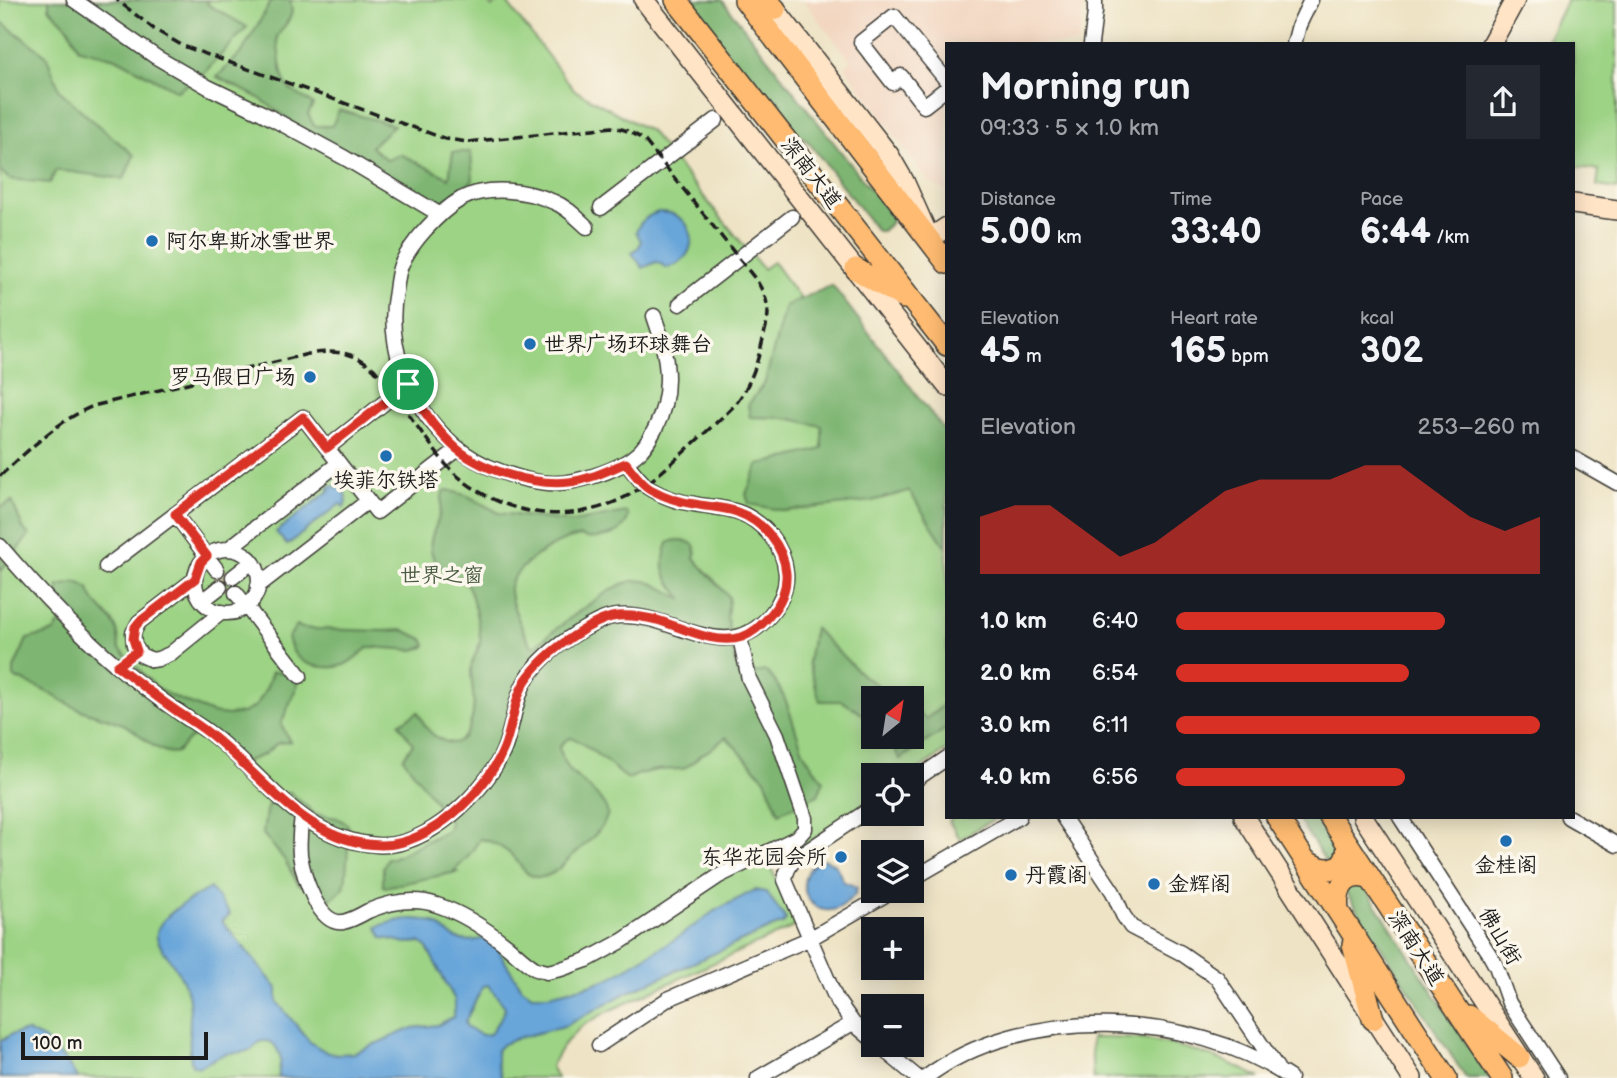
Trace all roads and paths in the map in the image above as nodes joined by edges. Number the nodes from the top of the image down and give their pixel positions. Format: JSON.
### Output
{"nodes":[{"id":1,"x":74,"y":0,"type":"edge"},
{"id":2,"x":644,"y":0,"type":"edge"},
{"id":3,"x":676,"y":0,"type":"edge"},
{"id":4,"x":745,"y":0,"type":"edge"},
{"id":5,"x":1095,"y":0,"type":"edge"},
{"id":6,"x":1311,"y":0,"type":"edge"},
{"id":7,"x":1515,"y":0,"type":"edge"},
{"id":8,"x":770,"y":3,"type":"edge"},
{"id":9,"x":1091,"y":42,"type":"edge"},
{"id":10,"x":1295,"y":42,"type":"edge"},
{"id":11,"x":1491,"y":42,"type":"edge"},
{"id":12,"x":945,"y":79,"type":"edge"},
{"id":13,"x":945,"y":90,"type":"edge"},
{"id":14,"x":716,"y":120,"type":"dead end"},
{"id":15,"x":1575,"y":204,"type":"edge"},
{"id":16,"x":601,"y":208,"type":"dead end"},
{"id":17,"x":1617,"y":210,"type":"edge"},
{"id":18,"x":439,"y":214,"type":"junction"},
{"id":19,"x":792,"y":217,"type":"dead end"},
{"id":20,"x":587,"y":227,"type":"dead end"},
{"id":21,"x":938,"y":245,"type":"edge"},
{"id":22,"x":856,"y":269,"type":"junction"},
{"id":23,"x":680,"y":304,"type":"dead end"},
{"id":24,"x":915,"y":304,"type":"junction"},
{"id":25,"x":654,"y":316,"type":"dead end"},
{"id":26,"x":945,"y":342,"type":"edge"},
{"id":27,"x":945,"y":383,"type":"edge"},
{"id":28,"x":408,"y":384,"type":"junction"},
{"id":29,"x":327,"y":448,"type":"junction"},
{"id":30,"x":458,"y":449,"type":"junction"},
{"id":31,"x":1575,"y":459,"type":"edge"},
{"id":32,"x":339,"y":463,"type":"junction"},
{"id":33,"x":626,"y":463,"type":"junction"},
{"id":34,"x":1617,"y":482,"type":"edge"},
{"id":35,"x":368,"y":501,"type":"junction"},
{"id":36,"x":175,"y":514,"type":"junction"},
{"id":37,"x":0,"y":547,"type":"edge"},
{"id":38,"x":228,"y":549,"type":"junction"},
{"id":39,"x":207,"y":556,"type":"junction"},
{"id":40,"x":252,"y":562,"type":"junction"},
{"id":41,"x":106,"y":567,"type":"dead end"},
{"id":42,"x":217,"y":570,"type":"tunnel mouth"},
{"id":43,"x":233,"y":577,"type":"dead end"},
{"id":44,"x":195,"y":579,"type":"junction"},
{"id":45,"x":258,"y":586,"type":"junction"},
{"id":46,"x":220,"y":587,"type":"dead end"},
{"id":47,"x":236,"y":593,"type":"tunnel mouth"},
{"id":48,"x":202,"y":601,"type":"junction"},
{"id":49,"x":246,"y":606,"type":"junction"},
{"id":50,"x":222,"y":612,"type":"junction"},
{"id":51,"x":740,"y":638,"type":"junction"},
{"id":52,"x":137,"y":651,"type":"junction"},
{"id":53,"x":117,"y":666,"type":"junction"},
{"id":54,"x":300,"y":676,"type":"dead end"},
{"id":55,"x":945,"y":759,"type":"edge"},
{"id":56,"x":924,"y":774,"type":"edge"},
{"id":57,"x":861,"y":815,"type":"edge"},
{"id":58,"x":302,"y":817,"type":"junction"},
{"id":59,"x":1016,"y":819,"type":"edge"},
{"id":60,"x":1064,"y":819,"type":"edge"},
{"id":61,"x":1245,"y":819,"type":"edge"},
{"id":62,"x":1278,"y":819,"type":"edge"},
{"id":63,"x":1331,"y":819,"type":"edge"},
{"id":64,"x":1364,"y":819,"type":"edge"},
{"id":65,"x":1572,"y":819,"type":"edge"},
{"id":66,"x":1402,"y":820,"type":"edge"},
{"id":67,"x":1348,"y":845,"type":"junction"},
{"id":68,"x":1617,"y":845,"type":"edge"},
{"id":69,"x":1305,"y":860,"type":"junction"},
{"id":70,"x":924,"y":872,"type":"edge"},
{"id":71,"x":1371,"y":879,"type":"junction"},
{"id":72,"x":871,"y":903,"type":"edge"},
{"id":73,"x":1342,"y":916,"type":"junction"},
{"id":74,"x":811,"y":937,"type":"junction"},
{"id":75,"x":1452,"y":1003,"type":"junction"},
{"id":76,"x":1373,"y":1018,"type":"junction"},
{"id":77,"x":853,"y":1023,"type":"junction"},
{"id":78,"x":861,"y":1030,"type":"edge"},
{"id":79,"x":599,"y":1045,"type":"dead end"},
{"id":80,"x":893,"y":1057,"type":"edge"},
{"id":81,"x":1519,"y":1057,"type":"junction"},
{"id":82,"x":776,"y":1072,"type":"edge"},
{"id":83,"x":1285,"y":1074,"type":"edge"},
{"id":84,"x":1404,"y":1075,"type":"edge"},
{"id":85,"x":758,"y":1078,"type":"edge"},
{"id":86,"x":918,"y":1078,"type":"edge"},
{"id":87,"x":925,"y":1078,"type":"edge"},
{"id":88,"x":1446,"y":1078,"type":"edge"},
{"id":89,"x":1502,"y":1078,"type":"edge"},
{"id":90,"x":1534,"y":1078,"type":"edge"},
{"id":91,"x":1558,"y":1078,"type":"edge"}],
"edges":[{"from":1,"to":18,"type":"street"},
{"from":2,"to":22,"type":"main road"},
{"from":3,"to":24,"type":"main road","name":"深南大道"},
{"from":4,"to":21,"type":"main road"},
{"from":5,"to":9,"type":"street"},
{"from":6,"to":10,"type":"street"},
{"from":7,"to":11,"type":"main road"},
{"from":8,"to":21,"type":"main road"},
{"from":12,"to":13,"type":"street"},
{"from":14,"to":16,"type":"street"},
{"from":15,"to":17,"type":"main road"},
{"from":18,"to":20,"type":"street"},
{"from":18,"to":28,"type":"street"},
{"from":19,"to":23,"type":"street"},
{"from":22,"to":24,"type":"main road"},
{"from":22,"to":27,"type":"main road"},
{"from":24,"to":26,"type":"main road","name":"深南大道"},
{"from":25,"to":33,"type":"street"},
{"from":28,"to":29,"type":"street"},
{"from":28,"to":30,"type":"street"},
{"from":29,"to":32,"type":"street"},
{"from":29,"to":36,"type":"street"},
{"from":30,"to":33,"type":"street"},
{"from":30,"to":35,"type":"street"},
{"from":31,"to":34,"type":"street"},
{"from":32,"to":35,"type":"street"},
{"from":32,"to":38,"type":"street"},
{"from":33,"to":51,"type":"street"},
{"from":35,"to":45,"type":"street"},
{"from":36,"to":39,"type":"street"},
{"from":36,"to":41,"type":"street"},
{"from":37,"to":53,"type":"street"},
{"from":38,"to":39,"type":"street"},
{"from":38,"to":40,"type":"street"},
{"from":39,"to":42,"type":"street"},
{"from":39,"to":44,"type":"street"},
{"from":40,"to":43,"type":"street"},
{"from":40,"to":45,"type":"street"},
{"from":44,"to":48,"type":"street"},
{"from":44,"to":52,"type":"street"},
{"from":45,"to":49,"type":"street"},
{"from":46,"to":48,"type":"street"},
{"from":47,"to":49,"type":"street"},
{"from":48,"to":50,"type":"street"},
{"from":49,"to":50,"type":"street"},
{"from":49,"to":54,"type":"street"},
{"from":50,"to":52,"type":"street"},
{"from":51,"to":58,"type":"street"},
{"from":51,"to":58,"type":"street"},
{"from":52,"to":53,"type":"street"},
{"from":53,"to":58,"type":"street"},
{"from":55,"to":56,"type":"street"},
{"from":57,"to":74,"type":"street"},
{"from":59,"to":70,"type":"street"},
{"from":60,"to":83,"type":"street"},
{"from":61,"to":76,"type":"main road"},
{"from":62,"to":69,"type":"main road"},
{"from":63,"to":67,"type":"main road","name":"深南大道"},
{"from":64,"to":81,"type":"main road"},
{"from":65,"to":68,"type":"street"},
{"from":66,"to":91,"type":"street","name":"佛山街"},
{"from":67,"to":69,"type":"main road"},
{"from":67,"to":71,"type":"main road","name":"深南大道"},
{"from":69,"to":73,"type":"main road"},
{"from":71,"to":73,"type":"main road"},
{"from":71,"to":75,"type":"main road","name":"深南大道"},
{"from":72,"to":74,"type":"street"},
{"from":73,"to":76,"type":"main road"},
{"from":73,"to":88,"type":"main road"},
{"from":74,"to":77,"type":"street"},
{"from":74,"to":79,"type":"street"},
{"from":75,"to":81,"type":"main road"},
{"from":75,"to":89,"type":"main road","name":"深南大道"},
{"from":76,"to":84,"type":"main road"},
{"from":77,"to":78,"type":"street"},
{"from":77,"to":82,"type":"street"},
{"from":80,"to":86,"type":"street"},
{"from":81,"to":90,"type":"main road"},
{"from":82,"to":85,"type":"street"},
{"from":83,"to":87,"type":"street"}]}
